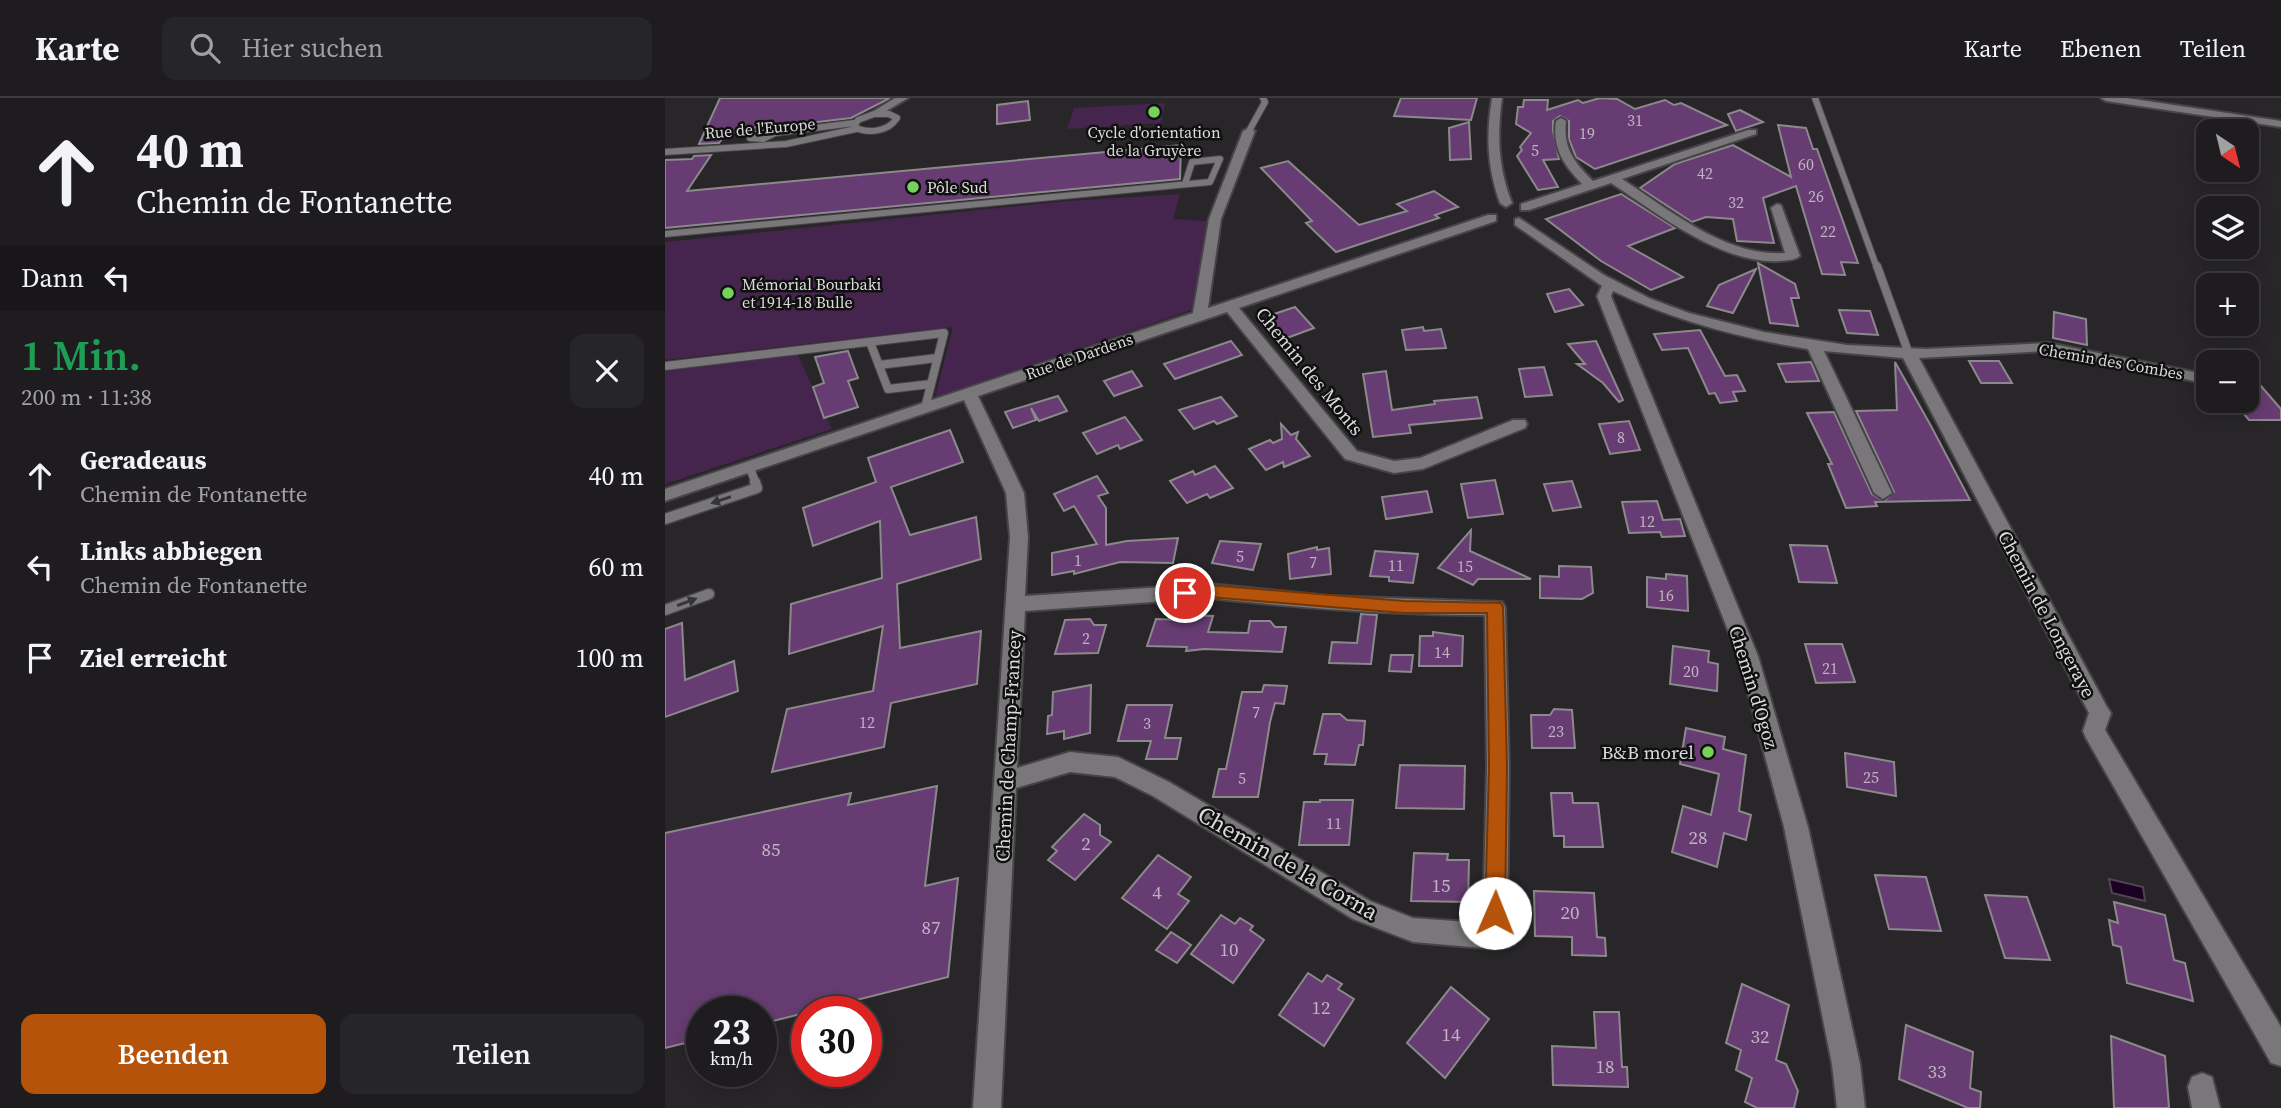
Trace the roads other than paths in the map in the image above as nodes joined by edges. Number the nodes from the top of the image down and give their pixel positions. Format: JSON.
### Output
{"nodes":[{"id":1,"x":1263,"y":98,"type":"edge"},
{"id":2,"x":1496,"y":98,"type":"edge"},
{"id":3,"x":1815,"y":98,"type":"edge"},
{"id":4,"x":2106,"y":98,"type":"edge"},
{"id":5,"x":908,"y":101,"type":"edge"},
{"id":6,"x":874,"y":114,"type":"junction"},
{"id":7,"x":897,"y":118,"type":"junction"},
{"id":8,"x":1561,"y":121,"type":"dead end"},
{"id":9,"x":2281,"y":124,"type":"edge"},
{"id":10,"x":855,"y":126,"type":"junction"},
{"id":11,"x":1249,"y":131,"type":"joint"},
{"id":12,"x":1752,"y":132,"type":"dead end"},
{"id":13,"x":775,"y":133,"type":"dead end"},
{"id":14,"x":665,"y":152,"type":"edge"},
{"id":15,"x":1612,"y":178,"type":"junction"},
{"id":16,"x":1185,"y":184,"type":"junction"},
{"id":17,"x":1590,"y":186,"type":"junction"},
{"id":18,"x":1506,"y":203,"type":"junction"},
{"id":19,"x":1525,"y":207,"type":"junction"},
{"id":20,"x":1777,"y":208,"type":"dead end"},
{"id":21,"x":1492,"y":218,"type":"junction"},
{"id":22,"x":1519,"y":222,"type":"junction"},
{"id":23,"x":665,"y":234,"type":"edge"},
{"id":24,"x":1609,"y":285,"type":"junction"},
{"id":25,"x":1230,"y":306,"type":"junction"},
{"id":26,"x":1201,"y":315,"type":"junction"},
{"id":27,"x":870,"y":342,"type":"junction"},
{"id":28,"x":1813,"y":344,"type":"junction"},
{"id":29,"x":1909,"y":354,"type":"junction"},
{"id":30,"x":937,"y":358,"type":"junction"},
{"id":31,"x":879,"y":365,"type":"junction"},
{"id":32,"x":665,"y":366,"type":"edge"},
{"id":33,"x":2196,"y":376,"type":"edge"},
{"id":34,"x":931,"y":384,"type":"junction"},
{"id":35,"x":969,"y":394,"type":"junction"},
{"id":36,"x":925,"y":408,"type":"junction"},
{"id":37,"x":1519,"y":424,"type":"dead end"},
{"id":38,"x":750,"y":468,"type":"junction"},
{"id":39,"x":1883,"y":493,"type":"dead end"},
{"id":40,"x":665,"y":495,"type":"edge"},
{"id":41,"x":665,"y":519,"type":"edge"},
{"id":42,"x":709,"y":594,"type":"dead end"},
{"id":43,"x":1015,"y":604,"type":"junction"},
{"id":44,"x":665,"y":610,"type":"edge"},
{"id":45,"x":1006,"y":781,"type":"junction"},
{"id":46,"x":2281,"y":1053,"type":"edge"},
{"id":47,"x":987,"y":1108,"type":"edge"},
{"id":48,"x":1851,"y":1108,"type":"edge"}],
"edges":[{"from":1,"to":11,"type":"lane"},
{"from":2,"to":18,"type":"street"},
{"from":3,"to":29,"type":"lane"},
{"from":4,"to":9,"type":"street"},
{"from":5,"to":6,"type":"street"},
{"from":5,"to":7,"type":"street"},
{"from":6,"to":7,"type":"lane"},
{"from":6,"to":10,"type":"lane"},
{"from":7,"to":10,"type":"lane"},
{"from":8,"to":17,"type":"street"},
{"from":10,"to":13,"type":"lane"},
{"from":10,"to":14,"type":"lane","name":"Rue de l'Europe"},
{"from":11,"to":26,"type":"street"},
{"from":12,"to":15,"type":"street"},
{"from":15,"to":17,"type":"street"},
{"from":15,"to":20,"type":"street"},
{"from":16,"to":16,"type":"lane"},
{"from":16,"to":23,"type":"lane"},
{"from":17,"to":19,"type":"street"},
{"from":18,"to":19,"type":"street"},
{"from":18,"to":21,"type":"street"},
{"from":19,"to":22,"type":"street"},
{"from":21,"to":22,"type":"street"},
{"from":21,"to":25,"type":"street","name":"Rue de Dardens"},
{"from":22,"to":24,"type":"street","name":"Chemin des Combes"},
{"from":24,"to":28,"type":"street","name":"Chemin des Combes"},
{"from":24,"to":48,"type":"street","name":"Chemin d'Ogoz"},
{"from":25,"to":26,"type":"street","name":"Rue de Dardens"},
{"from":25,"to":37,"type":"street","name":"Chemin des Monts"},
{"from":26,"to":35,"type":"street","name":"Rue de Dardens"},
{"from":27,"to":30,"type":"lane"},
{"from":27,"to":31,"type":"lane"},
{"from":27,"to":32,"type":"lane"},
{"from":28,"to":29,"type":"street","name":"Chemin des Combes"},
{"from":28,"to":39,"type":"street"},
{"from":29,"to":33,"type":"street","name":"Chemin des Combes"},
{"from":29,"to":46,"type":"street","name":"Chemin de Longeraye"},
{"from":30,"to":31,"type":"lane"},
{"from":30,"to":34,"type":"lane"},
{"from":31,"to":34,"type":"lane"},
{"from":34,"to":36,"type":"lane"},
{"from":35,"to":36,"type":"street","name":"Rue de Dardens"},
{"from":35,"to":43,"type":"street","name":"Chemin de Champ-Francey"},
{"from":36,"to":38,"type":"street","name":"Rue de Dardens"},
{"from":38,"to":40,"type":"street","name":"Rue de Dardens"},
{"from":38,"to":41,"type":"lane","one_way":true},
{"from":44,"to":42,"type":"lane","one_way":true},
{"from":43,"to":45,"type":"street","name":"Chemin de Champ-Francey"},
{"from":43,"to":45,"type":"street","name":"Chemin de la Corna"},
{"from":45,"to":47,"type":"street","name":"Chemin de Champ-Francey"}]}
